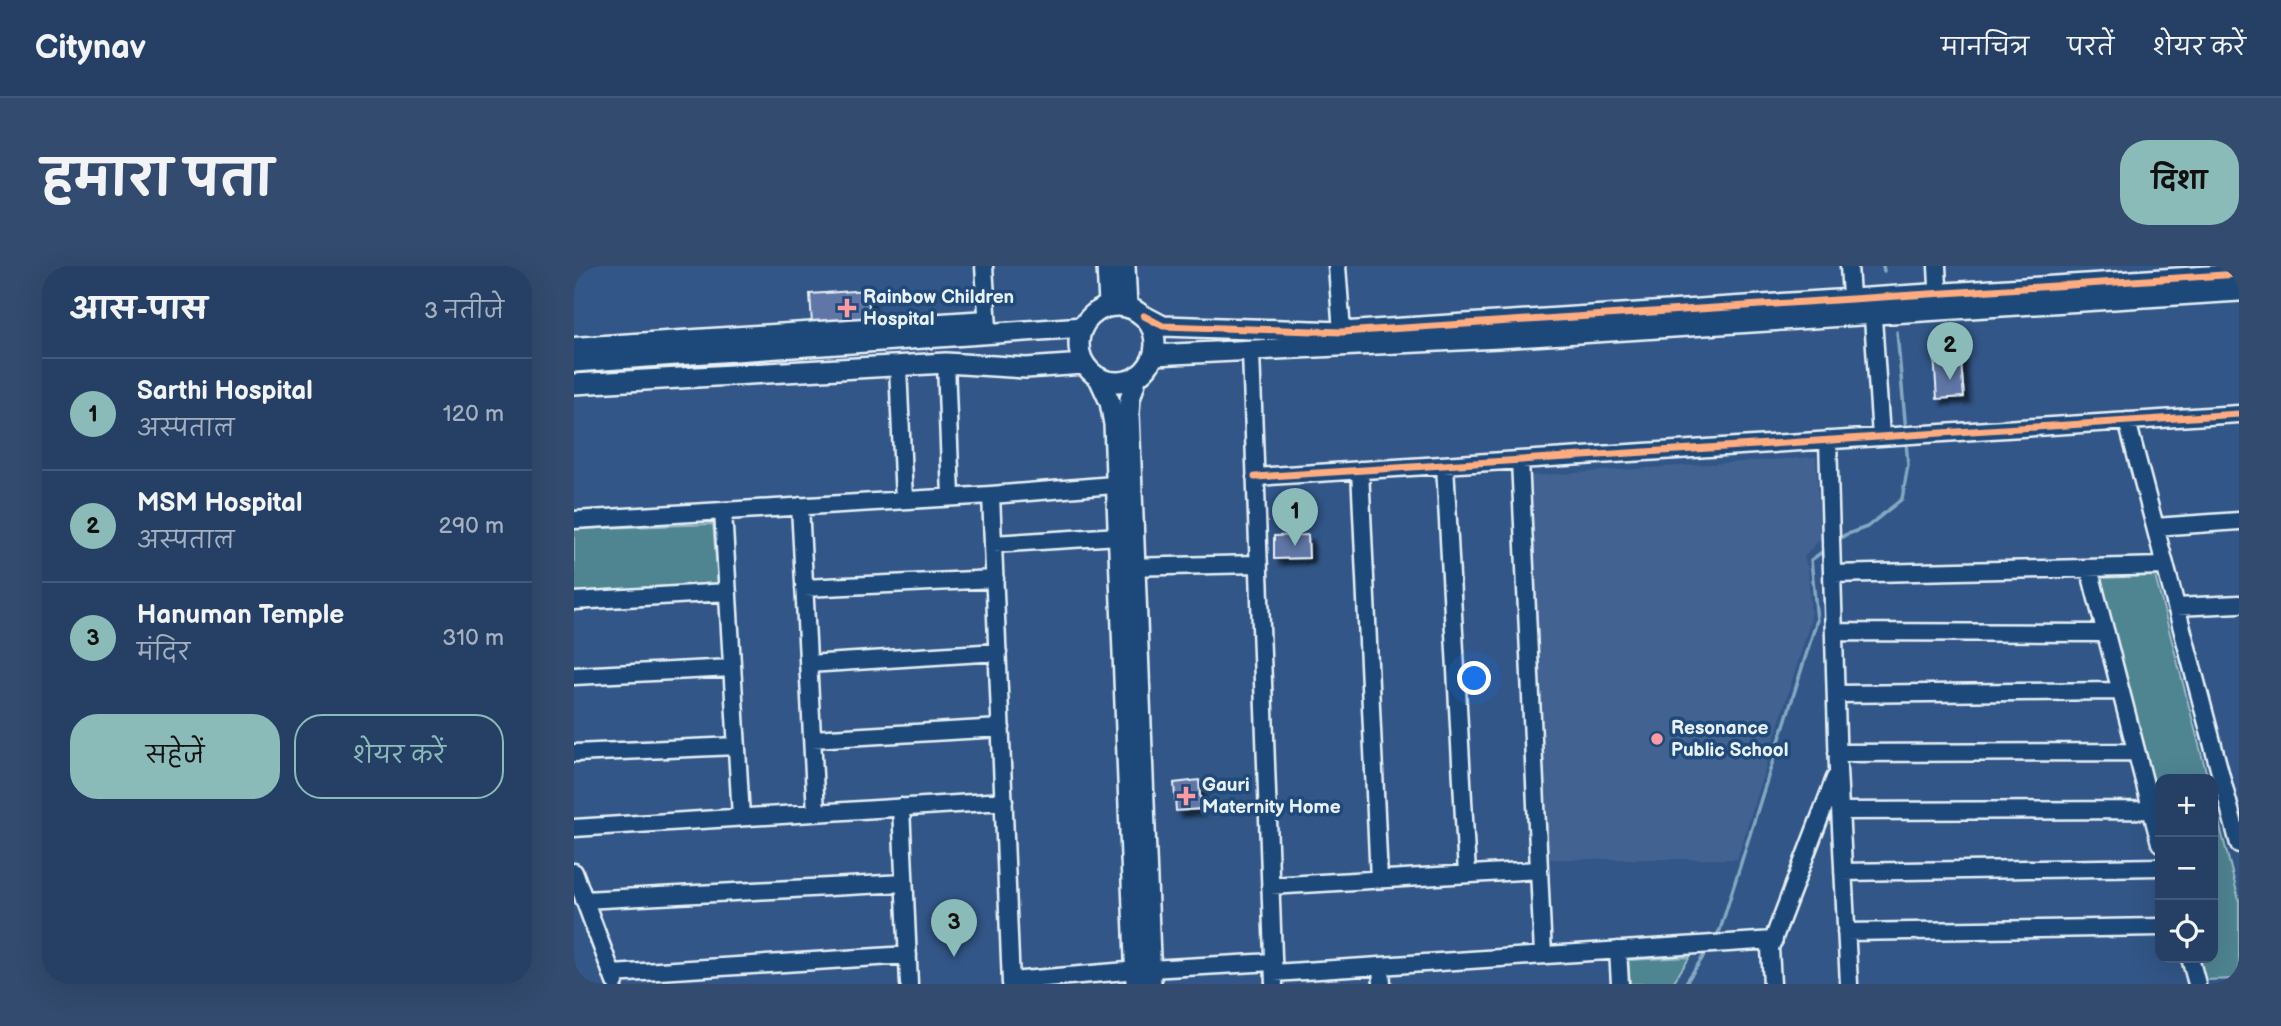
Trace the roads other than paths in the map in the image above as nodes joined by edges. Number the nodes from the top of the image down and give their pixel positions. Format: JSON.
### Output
{"nodes":[{"id":1,"x":984,"y":266,"type":"edge"},
{"id":2,"x":1107,"y":266,"type":"edge"},
{"id":3,"x":1125,"y":266,"type":"edge"},
{"id":4,"x":1337,"y":266,"type":"edge"},
{"id":5,"x":1849,"y":266,"type":"edge"},
{"id":6,"x":1937,"y":266,"type":"edge"},
{"id":7,"x":2239,"y":274,"type":"edge"},
{"id":8,"x":2239,"y":291,"type":"edge"},
{"id":9,"x":1939,"y":303,"type":"junction"},
{"id":10,"x":1872,"y":307,"type":"junction"},
{"id":11,"x":1103,"y":308,"type":"junction"},
{"id":12,"x":1852,"y":308,"type":"junction"},
{"id":13,"x":1136,"y":312,"type":"junction"},
{"id":14,"x":987,"y":326,"type":"junction"},
{"id":15,"x":1083,"y":327,"type":"junction"},
{"id":16,"x":1342,"y":332,"type":"junction"},
{"id":17,"x":574,"y":346,"type":"edge"},
{"id":18,"x":1251,"y":352,"type":"junction"},
{"id":19,"x":1154,"y":355,"type":"junction"},
{"id":20,"x":574,"y":362,"type":"edge"},
{"id":21,"x":946,"y":363,"type":"junction"},
{"id":22,"x":1084,"y":364,"type":"junction"},
{"id":23,"x":898,"y":367,"type":"junction"},
{"id":24,"x":1137,"y":376,"type":"junction"},
{"id":25,"x":1099,"y":378,"type":"junction"},
{"id":26,"x":574,"y":384,"type":"edge"},
{"id":27,"x":2239,"y":414,"type":"edge"},
{"id":28,"x":2127,"y":421,"type":"junction"},
{"id":29,"x":1881,"y":437,"type":"junction"},
{"id":30,"x":1828,"y":440,"type":"junction"},
{"id":31,"x":1520,"y":460,"type":"junction"},
{"id":32,"x":1445,"y":465,"type":"junction"},
{"id":33,"x":1360,"y":470,"type":"junction"},
{"id":34,"x":1255,"y":477,"type":"junction"},
{"id":35,"x":1124,"y":484,"type":"junction"},
{"id":36,"x":991,"y":495,"type":"junction"},
{"id":37,"x":951,"y":497,"type":"junction"},
{"id":38,"x":904,"y":500,"type":"junction"},
{"id":39,"x":800,"y":506,"type":"junction"},
{"id":40,"x":723,"y":511,"type":"junction"},
{"id":41,"x":574,"y":520,"type":"edge"},
{"id":42,"x":2239,"y":521,"type":"edge"},
{"id":43,"x":2155,"y":527,"type":"junction"},
{"id":44,"x":1119,"y":536,"type":"junction"},
{"id":45,"x":993,"y":544,"type":"junction"},
{"id":46,"x":1259,"y":564,"type":"junction"},
{"id":47,"x":2165,"y":566,"type":"junction"},
{"id":48,"x":1128,"y":567,"type":"junction"},
{"id":49,"x":2089,"y":568,"type":"junction"},
{"id":50,"x":1832,"y":574,"type":"junction"},
{"id":51,"x":995,"y":579,"type":"junction"},
{"id":52,"x":804,"y":588,"type":"junction"},
{"id":53,"x":728,"y":592,"type":"junction"},
{"id":54,"x":574,"y":601,"type":"edge"},
{"id":55,"x":2239,"y":604,"type":"edge"},
{"id":56,"x":2176,"y":607,"type":"junction"},
{"id":57,"x":1834,"y":632,"type":"junction"},
{"id":58,"x":2106,"y":633,"type":"junction"},
{"id":59,"x":998,"y":652,"type":"junction"},
{"id":60,"x":808,"y":664,"type":"junction"},
{"id":61,"x":732,"y":668,"type":"junction"},
{"id":62,"x":574,"y":676,"type":"edge"},
{"id":63,"x":2121,"y":691,"type":"junction"},
{"id":64,"x":1836,"y":694,"type":"junction"},
{"id":65,"x":1001,"y":728,"type":"junction"},
{"id":66,"x":812,"y":738,"type":"junction"},
{"id":67,"x":737,"y":746,"type":"junction"},
{"id":68,"x":2136,"y":751,"type":"junction"},
{"id":69,"x":574,"y":753,"type":"edge"},
{"id":70,"x":1837,"y":761,"type":"junction"},
{"id":71,"x":1004,"y":801,"type":"junction"},
{"id":72,"x":901,"y":807,"type":"junction"},
{"id":73,"x":2152,"y":810,"type":"junction"},
{"id":74,"x":1840,"y":811,"type":"junction"},
{"id":75,"x":816,"y":813,"type":"junction"},
{"id":76,"x":741,"y":817,"type":"junction"},
{"id":77,"x":574,"y":828,"type":"edge"},
{"id":78,"x":2159,"y":837,"type":"edge"},
{"id":79,"x":2239,"y":843,"type":"edge"},
{"id":80,"x":2155,"y":867,"type":"edge"},
{"id":81,"x":1539,"y":870,"type":"junction"},
{"id":82,"x":574,"y":872,"type":"edge"},
{"id":83,"x":1843,"y":872,"type":"junction"},
{"id":84,"x":1467,"y":874,"type":"junction"},
{"id":85,"x":1379,"y":879,"type":"junction"},
{"id":86,"x":904,"y":883,"type":"junction"},
{"id":87,"x":1270,"y":886,"type":"junction"},
{"id":88,"x":584,"y":900,"type":"junction"},
{"id":89,"x":2155,"y":928,"type":"edge"},
{"id":90,"x":1846,"y":932,"type":"junction"},
{"id":91,"x":1774,"y":940,"type":"junction"},
{"id":92,"x":1618,"y":950,"type":"junction"},
{"id":93,"x":908,"y":955,"type":"junction"},
{"id":94,"x":1543,"y":955,"type":"junction"},
{"id":95,"x":2191,"y":963,"type":"edge"},
{"id":96,"x":1381,"y":966,"type":"junction"},
{"id":97,"x":1274,"y":973,"type":"edge"},
{"id":98,"x":1143,"y":977,"type":"edge"},
{"id":99,"x":614,"y":979,"type":"edge"},
{"id":100,"x":1011,"y":983,"type":"edge"},
{"id":101,"x":909,"y":984,"type":"edge"},
{"id":102,"x":1382,"y":984,"type":"edge"},
{"id":103,"x":1619,"y":984,"type":"edge"},
{"id":104,"x":1772,"y":984,"type":"edge"},
{"id":105,"x":1849,"y":984,"type":"edge"},
{"id":106,"x":2197,"y":984,"type":"edge"}],
"edges":[{"from":1,"to":14,"type":"street"},
{"from":2,"to":11,"type":"street"},
{"from":3,"to":13,"type":"street"},
{"from":4,"to":16,"type":"street"},
{"from":5,"to":12,"type":"street"},
{"from":6,"to":9,"type":"street"},
{"from":7,"to":9,"type":"street"},
{"from":8,"to":9,"type":"street"},
{"from":9,"to":10,"type":"street"},
{"from":10,"to":12,"type":"street"},
{"from":10,"to":29,"type":"street"},
{"from":11,"to":13,"type":"street"},
{"from":11,"to":15,"type":"street"},
{"from":12,"to":16,"type":"street"},
{"from":12,"to":18,"type":"street"},
{"from":13,"to":16,"type":"street"},
{"from":13,"to":19,"type":"street"},
{"from":14,"to":15,"type":"street"},
{"from":14,"to":17,"type":"street"},
{"from":14,"to":20,"type":"street"},
{"from":15,"to":22,"type":"street"},
{"from":18,"to":19,"type":"street"},
{"from":18,"to":34,"type":"street"},
{"from":19,"to":24,"type":"street"},
{"from":21,"to":22,"type":"street"},
{"from":21,"to":23,"type":"street"},
{"from":21,"to":37,"type":"street"},
{"from":22,"to":25,"type":"street"},
{"from":23,"to":26,"type":"street"},
{"from":23,"to":38,"type":"street"},
{"from":24,"to":25,"type":"street"},
{"from":24,"to":35,"type":"street"},
{"from":25,"to":35,"type":"street"},
{"from":27,"to":28,"type":"street"},
{"from":28,"to":29,"type":"street"},
{"from":28,"to":43,"type":"street"},
{"from":29,"to":30,"type":"street"},
{"from":30,"to":31,"type":"street"},
{"from":30,"to":50,"type":"street"},
{"from":31,"to":32,"type":"street"},
{"from":31,"to":81,"type":"street"},
{"from":32,"to":33,"type":"street"},
{"from":32,"to":84,"type":"street"},
{"from":33,"to":34,"type":"street"},
{"from":33,"to":85,"type":"street"},
{"from":34,"to":46,"type":"street"},
{"from":35,"to":36,"type":"street"},
{"from":35,"to":44,"type":"street"},
{"from":35,"to":48,"type":"street"},
{"from":36,"to":37,"type":"street"},
{"from":36,"to":45,"type":"street"},
{"from":37,"to":38,"type":"street"},
{"from":38,"to":39,"type":"street"},
{"from":39,"to":40,"type":"street"},
{"from":39,"to":52,"type":"street"},
{"from":40,"to":41,"type":"street"},
{"from":40,"to":53,"type":"street"},
{"from":42,"to":43,"type":"street"},
{"from":43,"to":47,"type":"street"},
{"from":44,"to":45,"type":"street"},
{"from":44,"to":48,"type":"street"},
{"from":45,"to":51,"type":"street"},
{"from":46,"to":48,"type":"street"},
{"from":46,"to":87,"type":"street"},
{"from":47,"to":49,"type":"street"},
{"from":47,"to":56,"type":"street"},
{"from":48,"to":98,"type":"street"},
{"from":49,"to":50,"type":"street"},
{"from":49,"to":58,"type":"street"},
{"from":50,"to":57,"type":"street"},
{"from":51,"to":52,"type":"street"},
{"from":51,"to":59,"type":"street"},
{"from":52,"to":60,"type":"street"},
{"from":53,"to":54,"type":"street"},
{"from":53,"to":61,"type":"street"},
{"from":55,"to":56,"type":"street"},
{"from":56,"to":79,"type":"street"},
{"from":57,"to":58,"type":"street"},
{"from":57,"to":64,"type":"street"},
{"from":58,"to":63,"type":"street"},
{"from":59,"to":60,"type":"street"},
{"from":59,"to":65,"type":"street"},
{"from":60,"to":66,"type":"street"},
{"from":61,"to":62,"type":"street"},
{"from":61,"to":67,"type":"street"},
{"from":63,"to":64,"type":"street"},
{"from":63,"to":68,"type":"street"},
{"from":64,"to":70,"type":"street"},
{"from":65,"to":66,"type":"street"},
{"from":65,"to":71,"type":"street"},
{"from":66,"to":75,"type":"street"},
{"from":67,"to":69,"type":"street"},
{"from":67,"to":76,"type":"street"},
{"from":68,"to":70,"type":"street"},
{"from":68,"to":73,"type":"street"},
{"from":70,"to":74,"type":"street"},
{"from":70,"to":91,"type":"street"},
{"from":71,"to":72,"type":"street"},
{"from":71,"to":100,"type":"street"},
{"from":72,"to":75,"type":"street"},
{"from":72,"to":86,"type":"street"},
{"from":73,"to":74,"type":"street"},
{"from":73,"to":78,"type":"street"},
{"from":74,"to":83,"type":"street"},
{"from":75,"to":76,"type":"street"},
{"from":76,"to":77,"type":"street"},
{"from":80,"to":83,"type":"street"},
{"from":81,"to":84,"type":"street"},
{"from":81,"to":94,"type":"street"},
{"from":82,"to":88,"type":"street"},
{"from":83,"to":90,"type":"street"},
{"from":84,"to":85,"type":"street"},
{"from":85,"to":87,"type":"street"},
{"from":86,"to":88,"type":"street"},
{"from":86,"to":93,"type":"street"},
{"from":87,"to":97,"type":"street"},
{"from":88,"to":99,"type":"street"},
{"from":89,"to":90,"type":"street"},
{"from":90,"to":105,"type":"street"},
{"from":91,"to":92,"type":"street"},
{"from":91,"to":104,"type":"street"},
{"from":92,"to":94,"type":"street"},
{"from":92,"to":103,"type":"street"},
{"from":93,"to":99,"type":"street"},
{"from":93,"to":101,"type":"street"},
{"from":94,"to":96,"type":"street"},
{"from":95,"to":106,"type":"street"},
{"from":96,"to":97,"type":"street"},
{"from":96,"to":102,"type":"street"},
{"from":97,"to":98,"type":"street"},
{"from":98,"to":100,"type":"street"}]}
